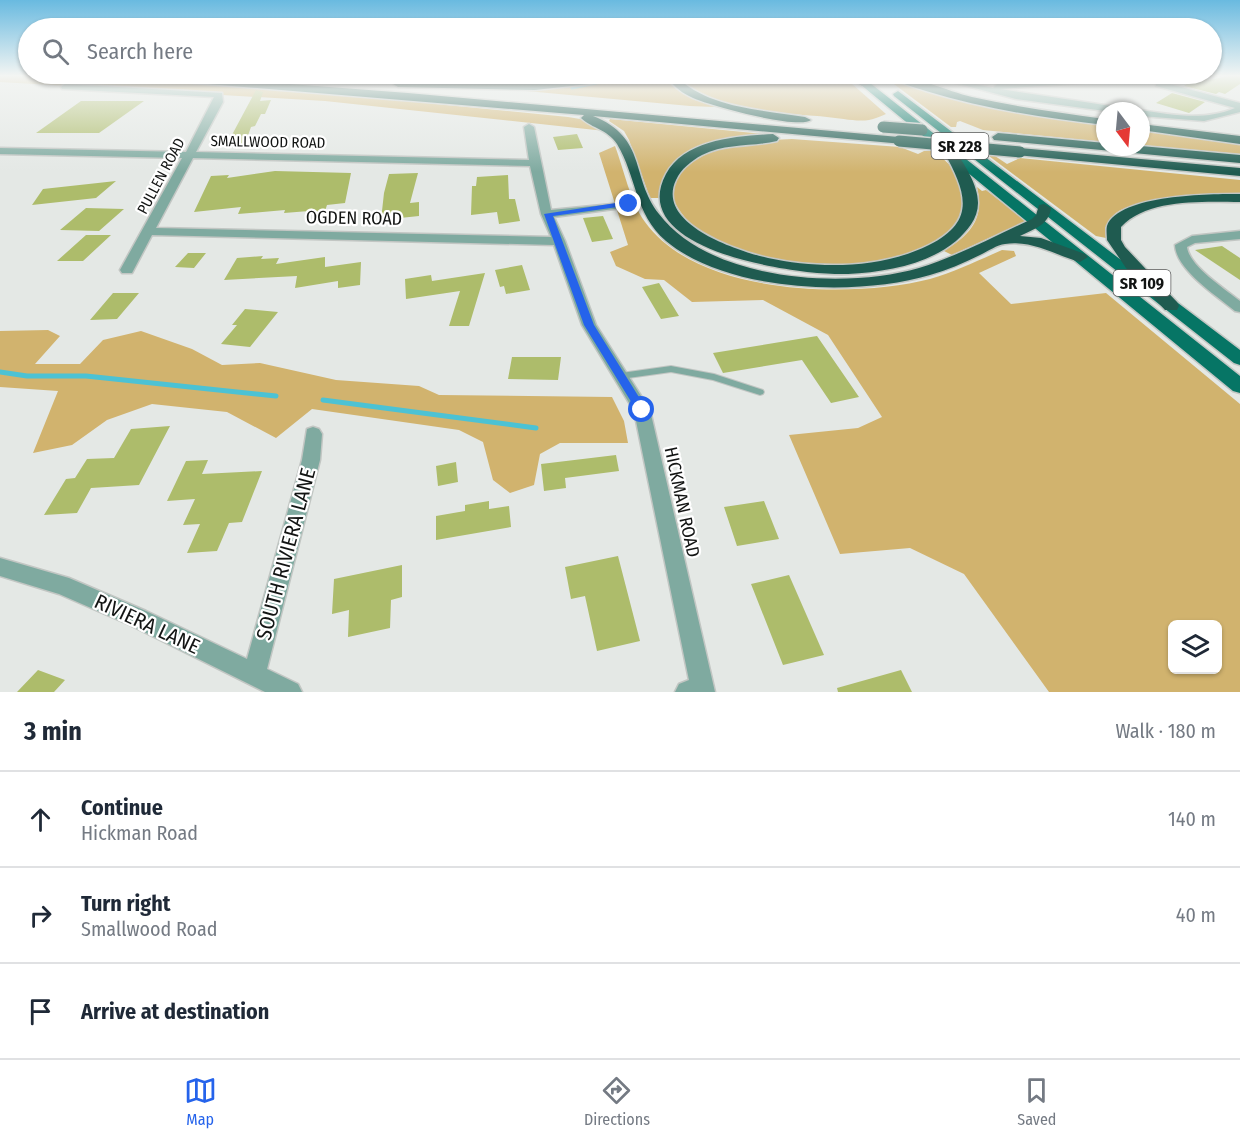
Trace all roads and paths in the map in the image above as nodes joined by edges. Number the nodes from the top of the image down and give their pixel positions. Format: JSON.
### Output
{"nodes":[{"id":1,"x":216,"y":107,"type":"edge"},
{"id":2,"x":521,"y":107,"type":"edge"},
{"id":3,"x":530,"y":107,"type":"edge"},
{"id":4,"x":660,"y":107,"type":"edge"},
{"id":5,"x":741,"y":107,"type":"edge"},
{"id":6,"x":900,"y":107,"type":"edge"},
{"id":7,"x":905,"y":107,"type":"edge"},
{"id":8,"x":1015,"y":107,"type":"edge"},
{"id":9,"x":1240,"y":107,"type":"edge"},
{"id":10,"x":1150,"y":114,"type":"edge"},
{"id":11,"x":805,"y":120,"type":"junction"},
{"id":12,"x":1096,"y":121,"type":"edge"},
{"id":13,"x":529,"y":127,"type":"dead end"},
{"id":14,"x":1150,"y":128,"type":"edge"},
{"id":15,"x":1240,"y":140,"type":"edge"},
{"id":16,"x":899,"y":141,"type":"junction"},
{"id":17,"x":1096,"y":146,"type":"edge"},
{"id":18,"x":0,"y":151,"type":"edge"},
{"id":19,"x":1150,"y":151,"type":"edge"},
{"id":20,"x":950,"y":152,"type":"junction"},
{"id":21,"x":188,"y":156,"type":"junction"},
{"id":22,"x":1240,"y":159,"type":"edge"},
{"id":23,"x":536,"y":163,"type":"junction"},
{"id":24,"x":1240,"y":172,"type":"edge"},
{"id":25,"x":1240,"y":198,"type":"edge"},
{"id":26,"x":629,"y":204,"type":"dead end"},
{"id":27,"x":548,"y":214,"type":"junction"},
{"id":28,"x":1040,"y":215,"type":"junction"},
{"id":29,"x":148,"y":231,"type":"junction"},
{"id":30,"x":1240,"y":235,"type":"edge"},
{"id":31,"x":999,"y":239,"type":"junction"},
{"id":32,"x":559,"y":241,"type":"junction"},
{"id":33,"x":1080,"y":257,"type":"junction"},
{"id":34,"x":127,"y":270,"type":"dead end"},
{"id":35,"x":1172,"y":306,"type":"junction"},
{"id":36,"x":1240,"y":308,"type":"edge"},
{"id":37,"x":1240,"y":359,"type":"edge"},
{"id":38,"x":621,"y":376,"type":"junction"},
{"id":39,"x":1240,"y":386,"type":"edge"},
{"id":40,"x":760,"y":392,"type":"dead end"},
{"id":41,"x":313,"y":434,"type":"dead end"},
{"id":42,"x":0,"y":567,"type":"edge"},
{"id":43,"x":254,"y":674,"type":"junction"},
{"id":44,"x":698,"y":691,"type":"edge"},
{"id":45,"x":290,"y":692,"type":"edge"}],
"edges":[{"from":1,"to":21,"type":"street","name":"PULLEN ROAD"},
{"from":2,"to":31,"type":"highway"},
{"from":3,"to":16,"type":"highway","number":"SR 228"},
{"from":4,"to":11,"type":"highway","number":"SR 228"},
{"from":5,"to":11,"type":"highway"},
{"from":6,"to":20,"type":"main road","number":"SR 109"},
{"from":7,"to":28,"type":"main road","number":"SR 109"},
{"from":8,"to":12,"type":"highway"},
{"from":9,"to":10,"type":"street"},
{"from":11,"to":17,"type":"highway","number":"SR 228","bridge":true},
{"from":13,"to":23,"type":"street","name":"HICKMAN ROAD"},
{"from":14,"to":15,"type":"highway"},
{"from":16,"to":20,"type":"highway"},
{"from":16,"to":24,"type":"highway","number":"SR 228","bridge":true},
{"from":18,"to":21,"type":"street","name":"SMALLWOOD ROAD"},
{"from":19,"to":22,"type":"highway","number":"SR 228"},
{"from":20,"to":28,"type":"main road","number":"SR 109"},
{"from":21,"to":23,"type":"street","name":"SMALLWOOD ROAD"},
{"from":21,"to":29,"type":"street","name":"PULLEN ROAD"},
{"from":23,"to":27,"type":"street","name":"HICKMAN ROAD"},
{"from":25,"to":35,"type":"highway"},
{"from":26,"to":27,"type":"street"},
{"from":27,"to":32,"type":"street","name":"HICKMAN ROAD"},
{"from":28,"to":31,"type":"highway"},
{"from":28,"to":33,"type":"main road","number":"SR 109"},
{"from":28,"to":35,"type":"main road","number":"SR 109"},
{"from":29,"to":32,"type":"street","name":"OGDEN ROAD"},
{"from":29,"to":34,"type":"street","name":"PULLEN ROAD"},
{"from":30,"to":36,"type":"street"},
{"from":31,"to":33,"type":"highway"},
{"from":32,"to":38,"type":"street","name":"HICKMAN ROAD"},
{"from":33,"to":39,"type":"main road","number":"SR 109"},
{"from":35,"to":37,"type":"main road","number":"SR 109"},
{"from":38,"to":40,"type":"lane"},
{"from":38,"to":44,"type":"street","name":"HICKMAN ROAD"},
{"from":41,"to":43,"type":"street","name":"SOUTH RIVIERA LANE"},
{"from":42,"to":43,"type":"street","name":"RIVIERA LANE"},
{"from":43,"to":45,"type":"street","name":"RIVIERA LANE"}]}
